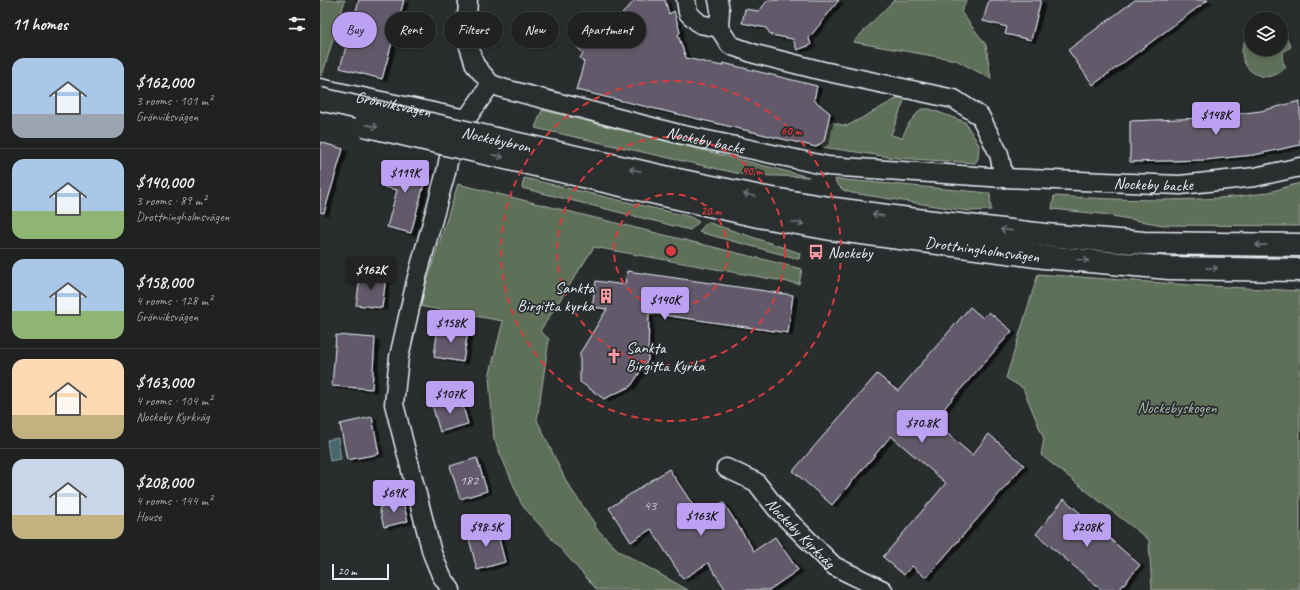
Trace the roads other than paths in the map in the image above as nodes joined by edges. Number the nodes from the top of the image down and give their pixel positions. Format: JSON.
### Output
{"nodes":[{"id":1,"x":468,"y":0,"type":"edge"},
{"id":2,"x":686,"y":0,"type":"edge"},
{"id":3,"x":718,"y":0,"type":"edge"},
{"id":4,"x":719,"y":28,"type":"junction"},
{"id":5,"x":498,"y":87,"type":"junction"},
{"id":6,"x":320,"y":88,"type":"edge"},
{"id":7,"x":320,"y":99,"type":"edge"},
{"id":8,"x":320,"y":114,"type":"edge"},
{"id":9,"x":466,"y":119,"type":"junction"},
{"id":10,"x":1300,"y":167,"type":"edge"},
{"id":11,"x":1004,"y":178,"type":"junction"},
{"id":12,"x":671,"y":188,"type":"junction"},
{"id":13,"x":1300,"y":246,"type":"edge"},
{"id":14,"x":1300,"y":270,"type":"edge"},
{"id":15,"x":726,"y":468,"type":"dead end"},
{"id":16,"x":451,"y":590,"type":"edge"},
{"id":17,"x":883,"y":590,"type":"edge"}],
"edges":[{"from":1,"to":5,"type":"street"},
{"from":2,"to":4,"type":"street"},
{"from":3,"to":4,"type":"street"},
{"from":4,"to":11,"type":"street"},
{"from":5,"to":9,"type":"street"},
{"from":5,"to":11,"type":"street","name":"Nockeby backe"},
{"from":6,"to":9,"type":"street","name":"Grönviksvägen"},
{"from":12,"to":7,"type":"main road","name":"Nockebybron","one_way":true,"bridge":true},
{"from":8,"to":12,"type":"main road","name":"Nockebybron","one_way":true,"bridge":true},
{"from":9,"to":16,"type":"street"},
{"from":10,"to":11,"type":"street","name":"Nockeby backe"},
{"from":13,"to":12,"type":"main road","name":"Drottningholmsvägen","one_way":true},
{"from":12,"to":14,"type":"main road","name":"Drottningholmsvägen","one_way":true},
{"from":15,"to":17,"type":"street","name":"Nockeby Kyrkväg"}]}
